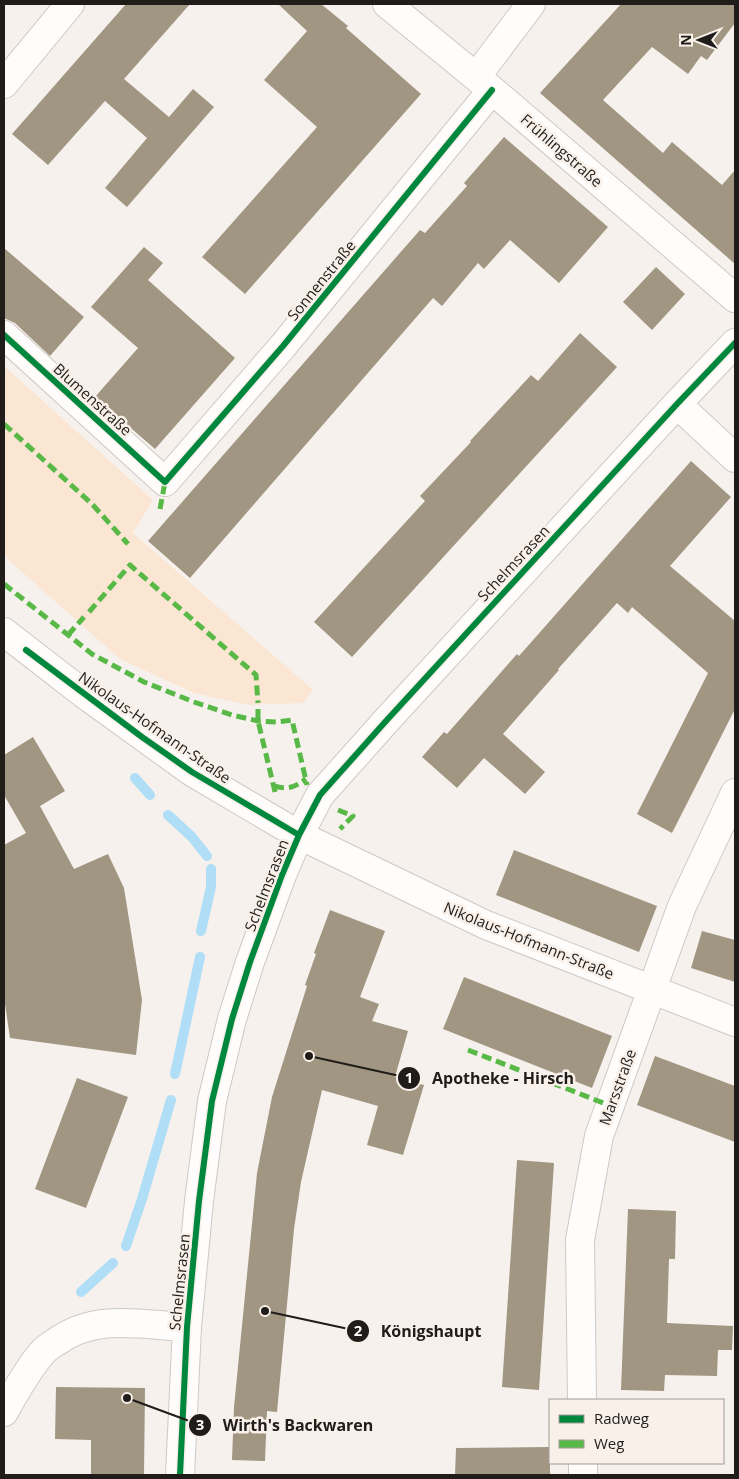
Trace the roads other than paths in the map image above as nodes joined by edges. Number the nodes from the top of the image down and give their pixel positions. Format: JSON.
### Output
{"nodes":[{"id":1,"x":70,"y":4,"type":"edge"},
{"id":2,"x":387,"y":4,"type":"edge"},
{"id":3,"x":531,"y":4,"type":"edge"},
{"id":4,"x":484,"y":83,"type":"junction"},
{"id":5,"x":4,"y":84,"type":"edge"},
{"id":6,"x":735,"y":298,"type":"edge"},
{"id":7,"x":4,"y":335,"type":"edge"},
{"id":8,"x":735,"y":343,"type":"edge"},
{"id":9,"x":677,"y":404,"type":"junction"},
{"id":10,"x":735,"y":458,"type":"edge"},
{"id":11,"x":165,"y":482,"type":"joint"},
{"id":12,"x":4,"y":632,"type":"edge"},
{"id":13,"x":735,"y":793,"type":"edge"},
{"id":14,"x":299,"y":835,"type":"junction"},
{"id":15,"x":653,"y":990,"type":"junction"},
{"id":16,"x":735,"y":1022,"type":"edge"},
{"id":17,"x":186,"y":1327,"type":"junction"},
{"id":18,"x":582,"y":1399,"type":"edge"},
{"id":19,"x":4,"y":1412,"type":"edge"},
{"id":20,"x":180,"y":1475,"type":"edge"}],
"edges":[{"from":1,"to":5,"type":"street"},
{"from":2,"to":4,"type":"street","name":"Frühlingstraße"},
{"from":3,"to":4,"type":"street","name":"Sonnenstraße"},
{"from":4,"to":6,"type":"street","name":"Frühlingstraße"},
{"from":4,"to":11,"type":"street","name":"Sonnenstraße"},
{"from":7,"to":11,"type":"street","name":"Blumenstraße"},
{"from":8,"to":9,"type":"street","name":"Schelmsrasen"},
{"from":9,"to":10,"type":"street"},
{"from":9,"to":14,"type":"street","name":"Schelmsrasen"},
{"from":12,"to":14,"type":"street","name":"Nikolaus-Hofmann-Straße"},
{"from":13,"to":15,"type":"street","name":"Marsstraße"},
{"from":14,"to":15,"type":"street","name":"Nikolaus-Hofmann-Straße"},
{"from":14,"to":17,"type":"street","name":"Schelmsrasen"},
{"from":15,"to":16,"type":"street","name":"Nikolaus-Hofmann-Straße"},
{"from":15,"to":18,"type":"street","name":"Marsstraße"},
{"from":17,"to":19,"type":"street"},
{"from":17,"to":20,"type":"street","name":"Schelmsrasen"}]}
